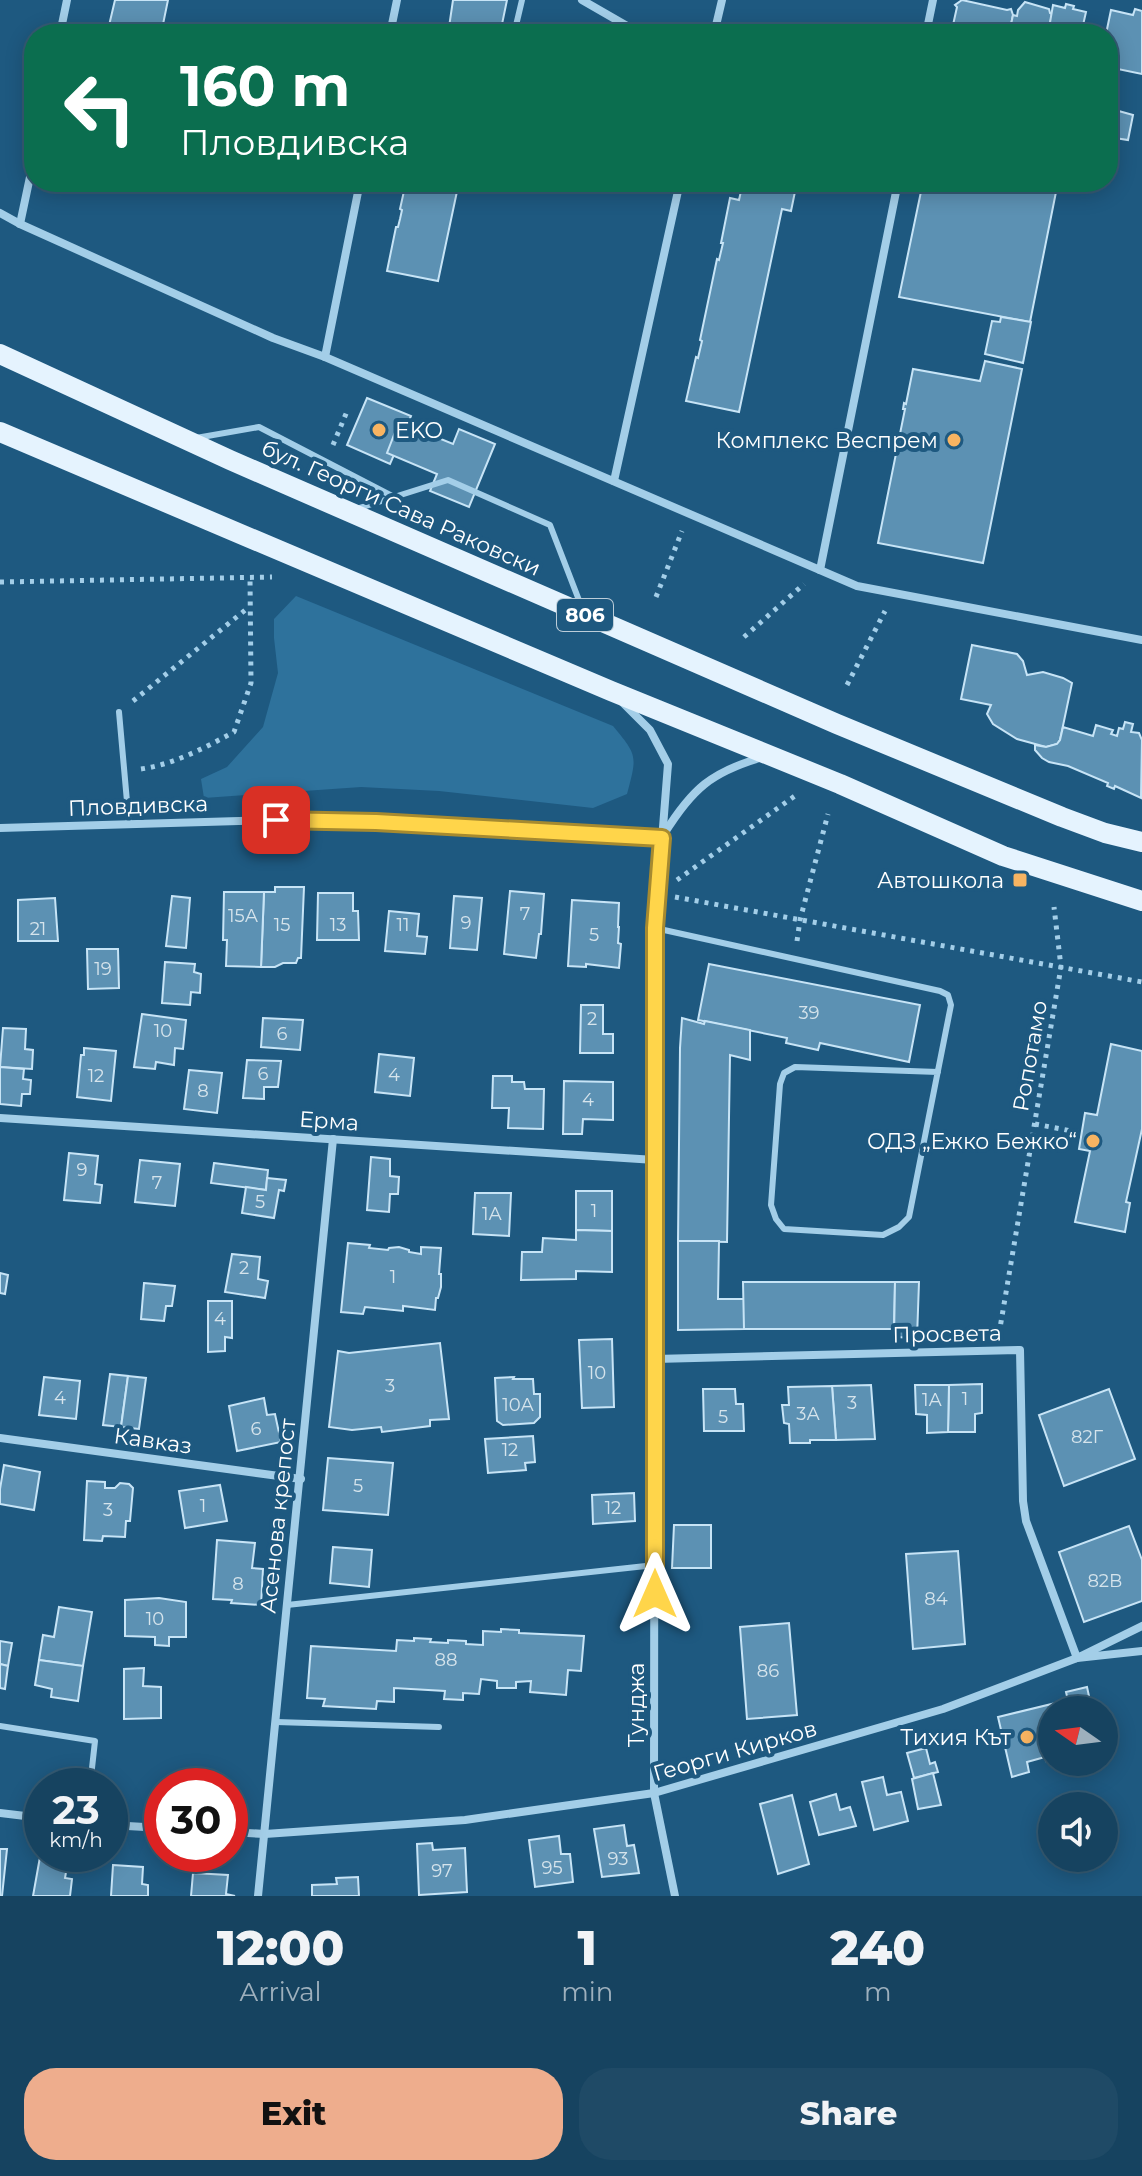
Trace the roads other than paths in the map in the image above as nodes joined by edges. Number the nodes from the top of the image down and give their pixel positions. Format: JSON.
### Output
{"nodes":[{"id":1,"x":67,"y":0,"type":"edge"},
{"id":2,"x":397,"y":0,"type":"edge"},
{"id":3,"x":522,"y":0,"type":"edge"},
{"id":4,"x":582,"y":0,"type":"edge"},
{"id":5,"x":722,"y":0,"type":"edge"},
{"id":6,"x":933,"y":0,"type":"edge"},
{"id":7,"x":62,"y":24,"type":"edge"},
{"id":8,"x":392,"y":24,"type":"edge"},
{"id":9,"x":516,"y":24,"type":"edge"},
{"id":10,"x":624,"y":24,"type":"edge"},
{"id":11,"x":716,"y":24,"type":"edge"},
{"id":12,"x":928,"y":24,"type":"edge"},
{"id":13,"x":27,"y":192,"type":"edge"},
{"id":14,"x":358,"y":192,"type":"edge"},
{"id":15,"x":678,"y":192,"type":"edge"},
{"id":16,"x":896,"y":192,"type":"edge"},
{"id":17,"x":0,"y":213,"type":"edge"},
{"id":18,"x":20,"y":224,"type":"junction"},
{"id":19,"x":0,"y":338,"type":"edge"},
{"id":20,"x":0,"y":354,"type":"edge"},
{"id":21,"x":325,"y":357,"type":"junction"},
{"id":22,"x":36,"y":369,"type":"junction"},
{"id":23,"x":0,"y":432,"type":"edge"},
{"id":24,"x":186,"y":440,"type":"junction"},
{"id":25,"x":614,"y":481,"type":"junction"},
{"id":26,"x":394,"y":497,"type":"junction"},
{"id":27,"x":348,"y":512,"type":"junction"},
{"id":28,"x":820,"y":570,"type":"junction"},
{"id":29,"x":585,"y":615,"type":"junction"},
{"id":30,"x":1142,"y":640,"type":"edge"},
{"id":31,"x":611,"y":691,"type":"junction"},
{"id":32,"x":119,"y":712,"type":"road end"},
{"id":33,"x":770,"y":755,"type":"junction"},
{"id":34,"x":129,"y":824,"type":"junction"},
{"id":35,"x":0,"y":828,"type":"edge"},
{"id":36,"x":662,"y":838,"type":"junction"},
{"id":37,"x":1142,"y":842,"type":"edge"},
{"id":38,"x":1142,"y":901,"type":"edge"},
{"id":39,"x":655,"y":928,"type":"junction"},
{"id":40,"x":938,"y":1072,"type":"junction"},
{"id":41,"x":0,"y":1118,"type":"edge"},
{"id":42,"x":333,"y":1139,"type":"junction"},
{"id":43,"x":655,"y":1160,"type":"junction"},
{"id":44,"x":655,"y":1359,"type":"junction"},
{"id":45,"x":0,"y":1438,"type":"edge"},
{"id":46,"x":301,"y":1479,"type":"junction"},
{"id":47,"x":655,"y":1565,"type":"junction"},
{"id":48,"x":287,"y":1605,"type":"junction"},
{"id":49,"x":1142,"y":1626,"type":"edge"},
{"id":50,"x":1142,"y":1651,"type":"edge"},
{"id":51,"x":1077,"y":1658,"type":"junction"},
{"id":52,"x":276,"y":1722,"type":"junction"},
{"id":53,"x":0,"y":1726,"type":"edge"},
{"id":54,"x":439,"y":1727,"type":"dead end"},
{"id":55,"x":92,"y":1768,"type":"edge"},
{"id":56,"x":654,"y":1793,"type":"junction"},
{"id":57,"x":0,"y":1813,"type":"edge"},
{"id":58,"x":24,"y":1816,"type":"edge"},
{"id":59,"x":248,"y":1833,"type":"edge"},
{"id":60,"x":265,"y":1834,"type":"junction"},
{"id":61,"x":258,"y":1896,"type":"edge"},
{"id":62,"x":675,"y":1896,"type":"edge"}],
"edges":[{"from":1,"to":7,"type":"street"},
{"from":2,"to":8,"type":"street"},
{"from":3,"to":9,"type":"lane"},
{"from":4,"to":10,"type":"street"},
{"from":5,"to":11,"type":"street"},
{"from":6,"to":12,"type":"street"},
{"from":13,"to":18,"type":"street"},
{"from":14,"to":21,"type":"street"},
{"from":15,"to":25,"type":"street"},
{"from":16,"to":28,"type":"street"},
{"from":17,"to":18,"type":"street"},
{"from":18,"to":21,"type":"street"},
{"from":19,"to":22,"type":"main road"},
{"from":20,"to":22,"type":"main road","name":"бул. Георги Сава Раковски","number":"806"},
{"from":21,"to":25,"type":"street"},
{"from":22,"to":24,"type":"main road","name":"бул. Георги Сава Раковски","number":"806"},
{"from":23,"to":31,"type":"main road"},
{"from":24,"to":26,"type":"lane"},
{"from":24,"to":27,"type":"main road","name":"бул. Георги Сава Раковски","number":"806"},
{"from":25,"to":28,"type":"street"},
{"from":26,"to":27,"type":"lane"},
{"from":26,"to":29,"type":"lane"},
{"from":27,"to":29,"type":"main road","name":"бул. Георги Сава Раковски","number":"806"},
{"from":28,"to":30,"type":"street"},
{"from":29,"to":37,"type":"main road","name":"бул. Георги Сава Раковски","number":"806"},
{"from":31,"to":33,"type":"main road"},
{"from":31,"to":36,"type":"street"},
{"from":32,"to":34,"type":"lane"},
{"from":33,"to":36,"type":"street","name":"Тунджа"},
{"from":33,"to":38,"type":"main road"},
{"from":34,"to":35,"type":"street","name":"Пловдивска"},
{"from":34,"to":36,"type":"street","name":"Пловдивска"},
{"from":36,"to":39,"type":"street","name":"Тунджа"},
{"from":39,"to":40,"type":"lane"},
{"from":39,"to":43,"type":"street","name":"Тунджа"},
{"from":40,"to":40,"type":"lane"},
{"from":41,"to":42,"type":"street","name":"Ерма"},
{"from":42,"to":43,"type":"street","name":"Ерма"},
{"from":42,"to":46,"type":"street","name":"Асенова крепост"},
{"from":43,"to":44,"type":"street","name":"Тунджа"},
{"from":44,"to":47,"type":"street","name":"Тунджа"},
{"from":44,"to":51,"type":"street","name":"Просвета"},
{"from":45,"to":46,"type":"street","name":"Кавказ"},
{"from":46,"to":48,"type":"street","name":"Асенова крепост"},
{"from":47,"to":48,"type":"lane"},
{"from":47,"to":56,"type":"street","name":"Тунджа"},
{"from":48,"to":52,"type":"street","name":"Асенова крепост"},
{"from":49,"to":51,"type":"street"},
{"from":50,"to":51,"type":"street","name":"Георги Кирков"},
{"from":51,"to":56,"type":"street","name":"Георги Кирков"},
{"from":52,"to":54,"type":"lane"},
{"from":52,"to":60,"type":"street","name":"Асенова крепост"},
{"from":53,"to":55,"type":"lane"},
{"from":56,"to":60,"type":"street","name":"Георги Кирков"},
{"from":56,"to":62,"type":"street","name":"Тунджа"},
{"from":57,"to":58,"type":"street"},
{"from":59,"to":60,"type":"street","name":"Георги Кирков"},
{"from":60,"to":61,"type":"street","name":"Асенова крепост"}]}
